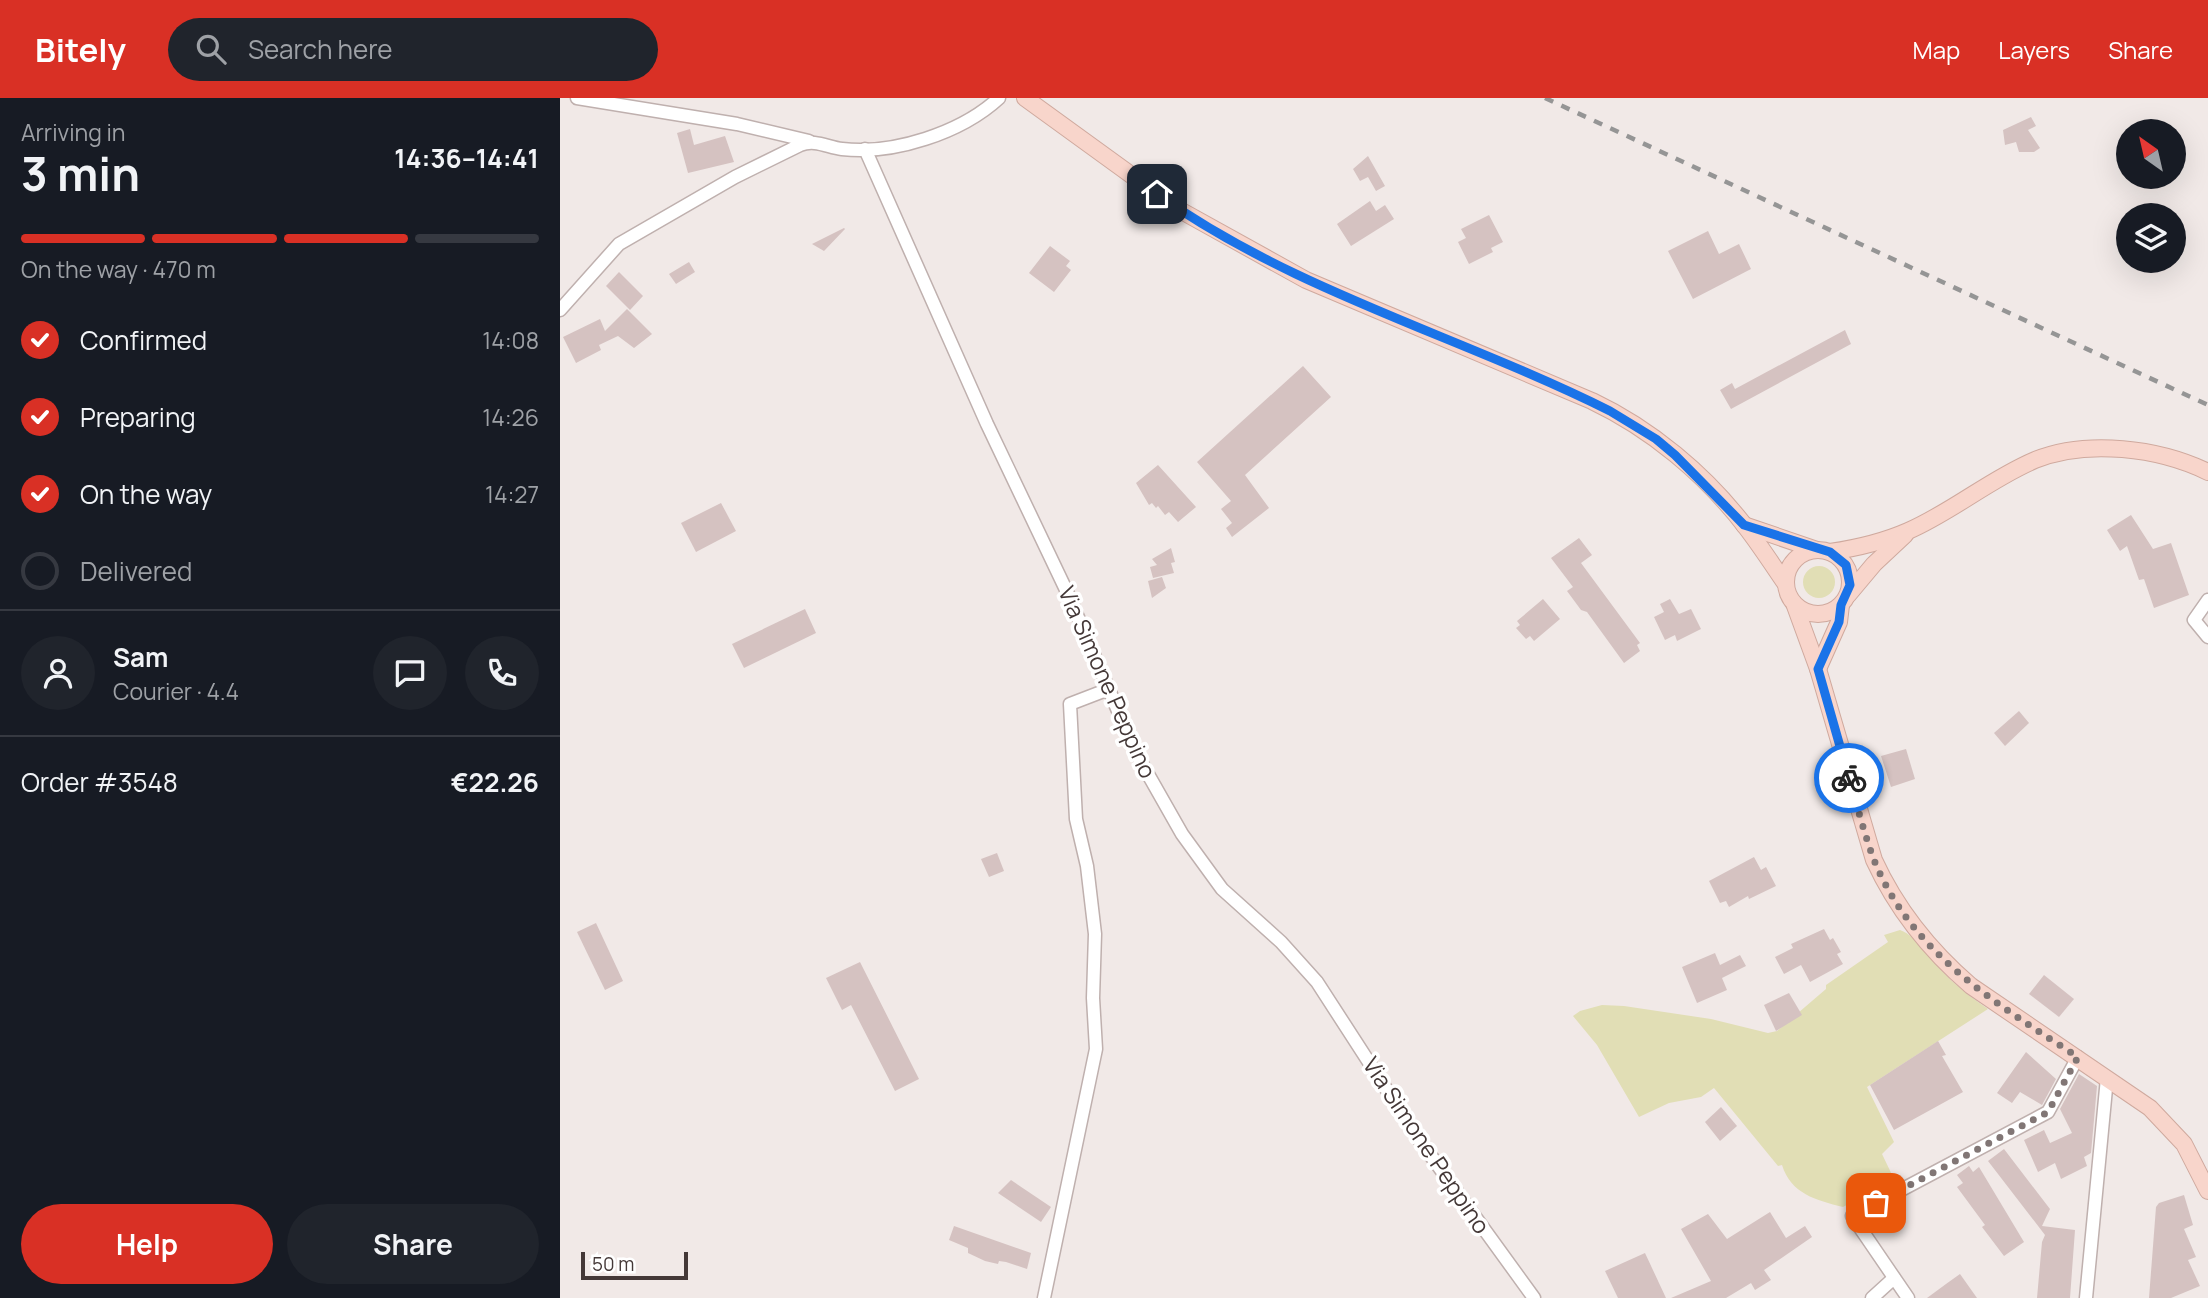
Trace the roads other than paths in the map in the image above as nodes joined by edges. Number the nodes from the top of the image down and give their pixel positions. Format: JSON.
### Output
{"nodes":[{"id":1,"x":577,"y":98,"type":"edge"},
{"id":2,"x":999,"y":98,"type":"edge"},
{"id":3,"x":1025,"y":98,"type":"edge"},
{"id":4,"x":809,"y":141,"type":"junction"},
{"id":5,"x":865,"y":149,"type":"junction"},
{"id":6,"x":560,"y":310,"type":"edge"},
{"id":7,"x":2208,"y":472,"type":"edge"},
{"id":8,"x":1744,"y":525,"type":"junction"},
{"id":9,"x":1909,"y":531,"type":"junction"},
{"id":10,"x":1824,"y":551,"type":"junction"},
{"id":11,"x":1785,"y":583,"type":"junction"},
{"id":12,"x":1844,"y":600,"type":"junction"},
{"id":13,"x":2208,"y":600,"type":"edge"},
{"id":14,"x":1795,"y":606,"type":"junction"},
{"id":15,"x":2208,"y":637,"type":"edge"},
{"id":16,"x":1818,"y":669,"type":"junction"},
{"id":17,"x":1109,"y":689,"type":"junction"},
{"id":18,"x":2078,"y":1057,"type":"junction"},
{"id":19,"x":2108,"y":1078,"type":"junction"},
{"id":20,"x":2208,"y":1191,"type":"edge"},
{"id":21,"x":1894,"y":1278,"type":"junction"},
{"id":22,"x":1044,"y":1298,"type":"edge"},
{"id":23,"x":1534,"y":1298,"type":"edge"},
{"id":24,"x":1872,"y":1298,"type":"edge"},
{"id":25,"x":1909,"y":1298,"type":"edge"},
{"id":26,"x":2086,"y":1298,"type":"edge"}],
"edges":[{"from":1,"to":4,"type":"street"},
{"from":2,"to":5,"type":"street"},
{"from":3,"to":8,"type":"main road"},
{"from":4,"to":5,"type":"street"},
{"from":4,"to":6,"type":"street"},
{"from":5,"to":17,"type":"street","name":"Via Simone Peppino"},
{"from":7,"to":9,"type":"main road"},
{"from":8,"to":10,"type":"main road"},
{"from":8,"to":11,"type":"main road"},
{"from":9,"to":10,"type":"main road"},
{"from":9,"to":12,"type":"main road"},
{"from":10,"to":11,"type":"main road"},
{"from":10,"to":12,"type":"main road"},
{"from":11,"to":14,"type":"main road"},
{"from":12,"to":14,"type":"main road"},
{"from":12,"to":16,"type":"main road"},
{"from":13,"to":15,"type":"street"},
{"from":14,"to":16,"type":"main road"},
{"from":16,"to":18,"type":"main road"},
{"from":17,"to":22,"type":"street"},
{"from":17,"to":23,"type":"street","name":"Via Simone Peppino"},
{"from":18,"to":19,"type":"main road"},
{"from":18,"to":21,"type":"street"},
{"from":19,"to":20,"type":"main road"},
{"from":19,"to":26,"type":"street"},
{"from":21,"to":24,"type":"street"},
{"from":21,"to":25,"type":"street"}]}
